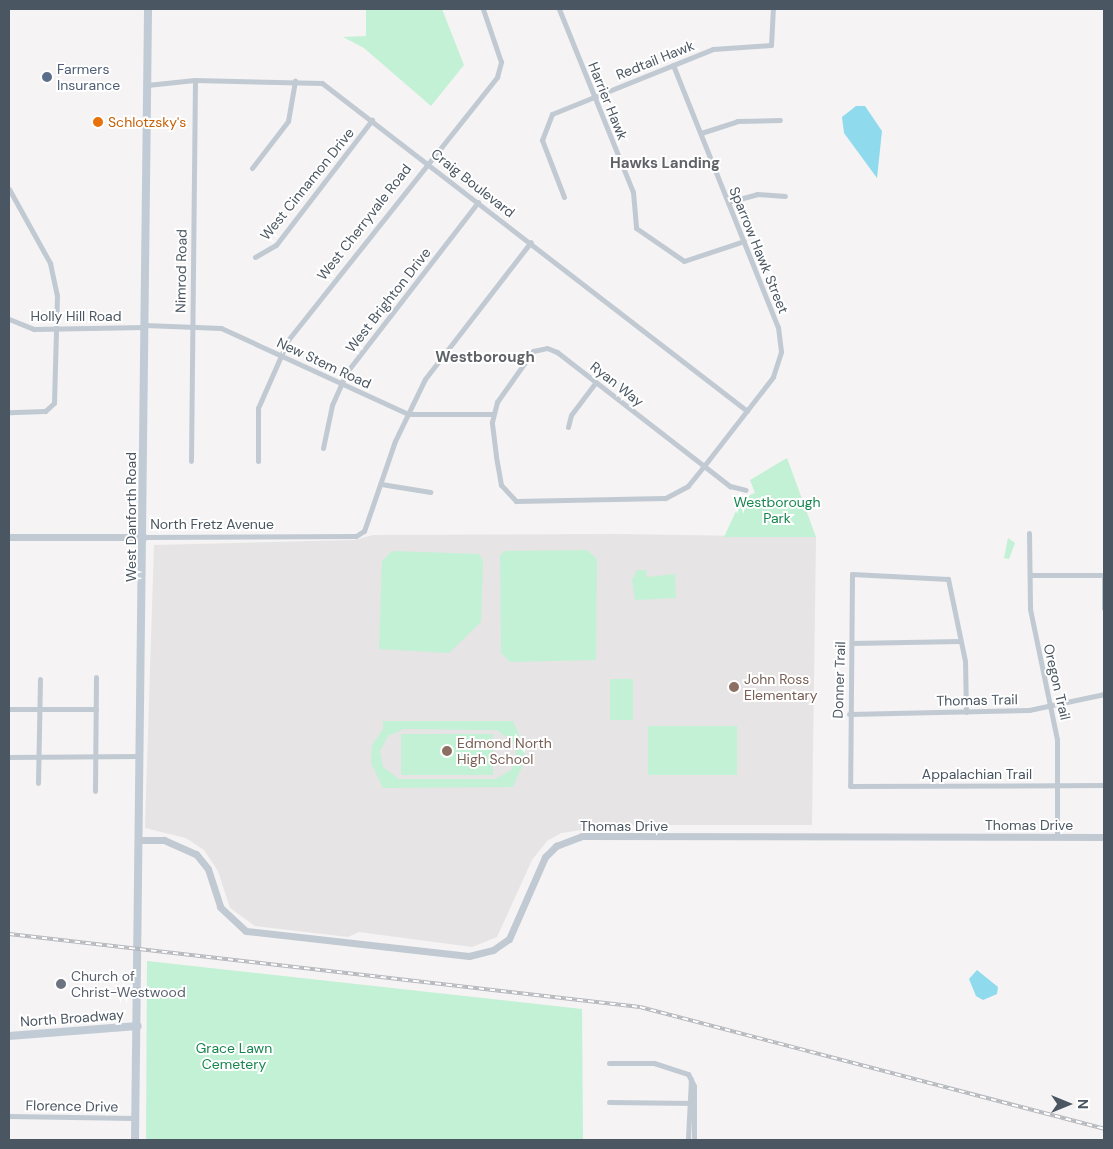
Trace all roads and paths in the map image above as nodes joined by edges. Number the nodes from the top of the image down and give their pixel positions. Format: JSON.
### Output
{"nodes":[{"id":1,"x":148,"y":9,"type":"edge"},
{"id":2,"x":483,"y":9,"type":"edge"},
{"id":3,"x":559,"y":9,"type":"edge"},
{"id":4,"x":772,"y":9,"type":"edge"},
{"id":5,"x":673,"y":66,"type":"junction"},
{"id":6,"x":195,"y":80,"type":"junction"},
{"id":7,"x":296,"y":81,"type":"junction"},
{"id":8,"x":147,"y":86,"type":"junction"},
{"id":9,"x":594,"y":97,"type":"junction"},
{"id":10,"x":372,"y":120,"type":"junction"},
{"id":11,"x":780,"y":120,"type":"dead end"},
{"id":12,"x":701,"y":133,"type":"junction"},
{"id":13,"x":426,"y":161,"type":"junction"},
{"id":14,"x":252,"y":168,"type":"dead end"},
{"id":15,"x":9,"y":189,"type":"edge"},
{"id":16,"x":785,"y":196,"type":"dead end"},
{"id":17,"x":564,"y":197,"type":"dead end"},
{"id":18,"x":478,"y":202,"type":"junction"},
{"id":19,"x":728,"y":202,"type":"junction"},
{"id":20,"x":744,"y":241,"type":"junction"},
{"id":21,"x":531,"y":242,"type":"junction"},
{"id":22,"x":255,"y":257,"type":"dead end"},
{"id":23,"x":9,"y":319,"type":"edge"},
{"id":24,"x":191,"y":325,"type":"junction"},
{"id":25,"x":145,"y":326,"type":"junction"},
{"id":26,"x":56,"y":328,"type":"junction"},
{"id":27,"x":280,"y":356,"type":"junction"},
{"id":28,"x":596,"y":382,"type":"junction"},
{"id":29,"x":342,"y":384,"type":"junction"},
{"id":30,"x":747,"y":411,"type":"junction"},
{"id":31,"x":9,"y":412,"type":"edge"},
{"id":32,"x":408,"y":414,"type":"junction"},
{"id":33,"x":493,"y":414,"type":"junction"},
{"id":34,"x":568,"y":427,"type":"dead end"},
{"id":35,"x":323,"y":448,"type":"dead end"},
{"id":36,"x":258,"y":461,"type":"dead end"},
{"id":37,"x":191,"y":462,"type":"dead end"},
{"id":38,"x":704,"y":466,"type":"junction"},
{"id":39,"x":381,"y":484,"type":"junction"},
{"id":40,"x":746,"y":490,"type":"dead end"},
{"id":41,"x":430,"y":492,"type":"dead end"},
{"id":42,"x":1029,"y":533,"type":"dead end"},
{"id":43,"x":9,"y":536,"type":"edge"},
{"id":44,"x":144,"y":537,"type":"junction"},
{"id":45,"x":1104,"y":574,"type":"edge"},
{"id":46,"x":1030,"y":575,"type":"junction"},
{"id":47,"x":1104,"y":608,"type":"edge"},
{"id":48,"x":960,"y":641,"type":"junction"},
{"id":49,"x":852,"y":643,"type":"junction"},
{"id":50,"x":96,"y":677,"type":"dead end"},
{"id":51,"x":40,"y":679,"type":"dead end"},
{"id":52,"x":1104,"y":694,"type":"edge"},
{"id":53,"x":1052,"y":706,"type":"junction"},
{"id":54,"x":9,"y":709,"type":"edge"},
{"id":55,"x":39,"y":709,"type":"junction"},
{"id":56,"x":96,"y":709,"type":"junction"},
{"id":57,"x":966,"y":712,"type":"junction"},
{"id":58,"x":849,"y":714,"type":"junction"},
{"id":59,"x":97,"y":756,"type":"junction"},
{"id":60,"x":140,"y":756,"type":"junction"},
{"id":61,"x":9,"y":757,"type":"edge"},
{"id":62,"x":38,"y":758,"type":"junction"},
{"id":63,"x":38,"y":783,"type":"dead end"},
{"id":64,"x":1057,"y":785,"type":"junction"},
{"id":65,"x":1104,"y":785,"type":"edge"},
{"id":66,"x":850,"y":786,"type":"joint"},
{"id":67,"x":95,"y":791,"type":"dead end"},
{"id":68,"x":1057,"y":837,"type":"junction"},
{"id":69,"x":1104,"y":837,"type":"edge"},
{"id":70,"x":139,"y":840,"type":"junction"},
{"id":71,"x":138,"y":1026,"type":"junction"},
{"id":72,"x":9,"y":1036,"type":"edge"},
{"id":73,"x":609,"y":1063,"type":"dead end"},
{"id":74,"x":609,"y":1102,"type":"dead end"},
{"id":75,"x":691,"y":1102,"type":"junction"},
{"id":76,"x":9,"y":1116,"type":"edge"},
{"id":77,"x":136,"y":1118,"type":"junction"},
{"id":78,"x":691,"y":1139,"type":"edge"},
{"id":79,"x":135,"y":1140,"type":"edge"}],
"edges":[{"from":1,"to":8,"type":"main road","name":"West Danforth Road"},
{"from":2,"to":13,"type":"street","name":"West Cherryvale Road"},
{"from":3,"to":9,"type":"street","name":"Harrier Hawk"},
{"from":4,"to":5,"type":"street","name":"Redtail Hawk"},
{"from":5,"to":9,"type":"street","name":"Redtail Hawk"},
{"from":5,"to":12,"type":"street","name":"Sparrow Hawk Street"},
{"from":6,"to":7,"type":"street","name":"Craig Boulevard"},
{"from":6,"to":8,"type":"street","name":"Craig Boulevard"},
{"from":6,"to":24,"type":"street","name":"Nimrod Road"},
{"from":7,"to":10,"type":"street","name":"Craig Boulevard"},
{"from":7,"to":14,"type":"street"},
{"from":8,"to":25,"type":"main road","name":"West Danforth Road"},
{"from":9,"to":17,"type":"street","name":"Redtail Hawk"},
{"from":9,"to":20,"type":"street","name":"Harrier Hawk"},
{"from":10,"to":13,"type":"street","name":"Craig Boulevard"},
{"from":10,"to":22,"type":"street","name":"West Cinnamon Drive"},
{"from":11,"to":12,"type":"street"},
{"from":12,"to":19,"type":"street","name":"Sparrow Hawk Street"},
{"from":13,"to":18,"type":"street","name":"Craig Boulevard"},
{"from":13,"to":27,"type":"street","name":"West Cherryvale Road"},
{"from":15,"to":26,"type":"street"},
{"from":16,"to":19,"type":"street"},
{"from":18,"to":21,"type":"street","name":"Craig Boulevard"},
{"from":18,"to":29,"type":"street","name":"West Brighton Drive"},
{"from":19,"to":20,"type":"street","name":"Sparrow Hawk Street"},
{"from":20,"to":30,"type":"street","name":"Sparrow Hawk Street"},
{"from":21,"to":30,"type":"street","name":"Craig Boulevard"},
{"from":21,"to":32,"type":"street"},
{"from":23,"to":26,"type":"street","name":"Holly Hill Road"},
{"from":24,"to":25,"type":"street","name":"New Stem Road"},
{"from":24,"to":27,"type":"street","name":"New Stem Road"},
{"from":24,"to":37,"type":"street","name":"Nimrod Road"},
{"from":25,"to":26,"type":"street","name":"Holly Hill Road"},
{"from":25,"to":44,"type":"main road","name":"West Danforth Road"},
{"from":26,"to":31,"type":"street"},
{"from":27,"to":29,"type":"street","name":"New Stem Road"},
{"from":27,"to":36,"type":"street","name":"West Cherryvale Road"},
{"from":28,"to":33,"type":"street","name":"Ryan Way"},
{"from":28,"to":34,"type":"street"},
{"from":28,"to":38,"type":"street","name":"Ryan Way"},
{"from":29,"to":32,"type":"street","name":"New Stem Road"},
{"from":29,"to":35,"type":"street","name":"West Brighton Drive"},
{"from":30,"to":38,"type":"street","name":"Sparrow Hawk Street"},
{"from":32,"to":33,"type":"street","name":"New Stem Road"},
{"from":32,"to":39,"type":"street"},
{"from":33,"to":38,"type":"street","name":"Sparrow Hawk Street"},
{"from":38,"to":40,"type":"street","name":"Ryan Way"},
{"from":39,"to":41,"type":"street"},
{"from":39,"to":44,"type":"street","name":"North Fretz Avenue"},
{"from":42,"to":46,"type":"street","name":"Oregon Trail"},
{"from":43,"to":44,"type":"street","name":"North Fretz Avenue"},
{"from":44,"to":60,"type":"main road","name":"West Danforth Road"},
{"from":45,"to":46,"type":"street"},
{"from":45,"to":47,"type":"street"},
{"from":46,"to":53,"type":"street","name":"Oregon Trail"},
{"from":48,"to":49,"type":"street"},
{"from":48,"to":49,"type":"street","name":"Donner Trail"},
{"from":48,"to":57,"type":"street"},
{"from":49,"to":58,"type":"street","name":"Donner Trail"},
{"from":50,"to":56,"type":"street"},
{"from":51,"to":55,"type":"street"},
{"from":52,"to":53,"type":"street","name":"Thomas Trail"},
{"from":53,"to":57,"type":"street","name":"Thomas Trail"},
{"from":53,"to":64,"type":"street","name":"Oregon Trail"},
{"from":54,"to":55,"type":"street"},
{"from":55,"to":56,"type":"street"},
{"from":55,"to":62,"type":"street"},
{"from":56,"to":59,"type":"street"},
{"from":57,"to":58,"type":"street","name":"Thomas Trail"},
{"from":58,"to":66,"type":"street","name":"Donner Trail"},
{"from":59,"to":60,"type":"street"},
{"from":59,"to":62,"type":"street"},
{"from":59,"to":67,"type":"street"},
{"from":60,"to":70,"type":"main road","name":"West Danforth Road"},
{"from":61,"to":62,"type":"street"},
{"from":62,"to":63,"type":"street"},
{"from":64,"to":65,"type":"street","name":"Appalachian Trail"},
{"from":64,"to":66,"type":"street","name":"Appalachian Trail"},
{"from":64,"to":68,"type":"street","name":"Oregon Trail"},
{"from":68,"to":69,"type":"street","name":"Thomas Drive"},
{"from":68,"to":70,"type":"street","name":"Thomas Drive"},
{"from":70,"to":71,"type":"main road","name":"West Danforth Road"},
{"from":71,"to":72,"type":"main road","name":"North Broadway"},
{"from":71,"to":77,"type":"main road","name":"West Danforth Road"},
{"from":73,"to":75,"type":"street"},
{"from":74,"to":75,"type":"street"},
{"from":75,"to":78,"type":"street"},
{"from":76,"to":77,"type":"street","name":"Florence Drive"},
{"from":77,"to":79,"type":"main road","name":"West Danforth Road"}]}
